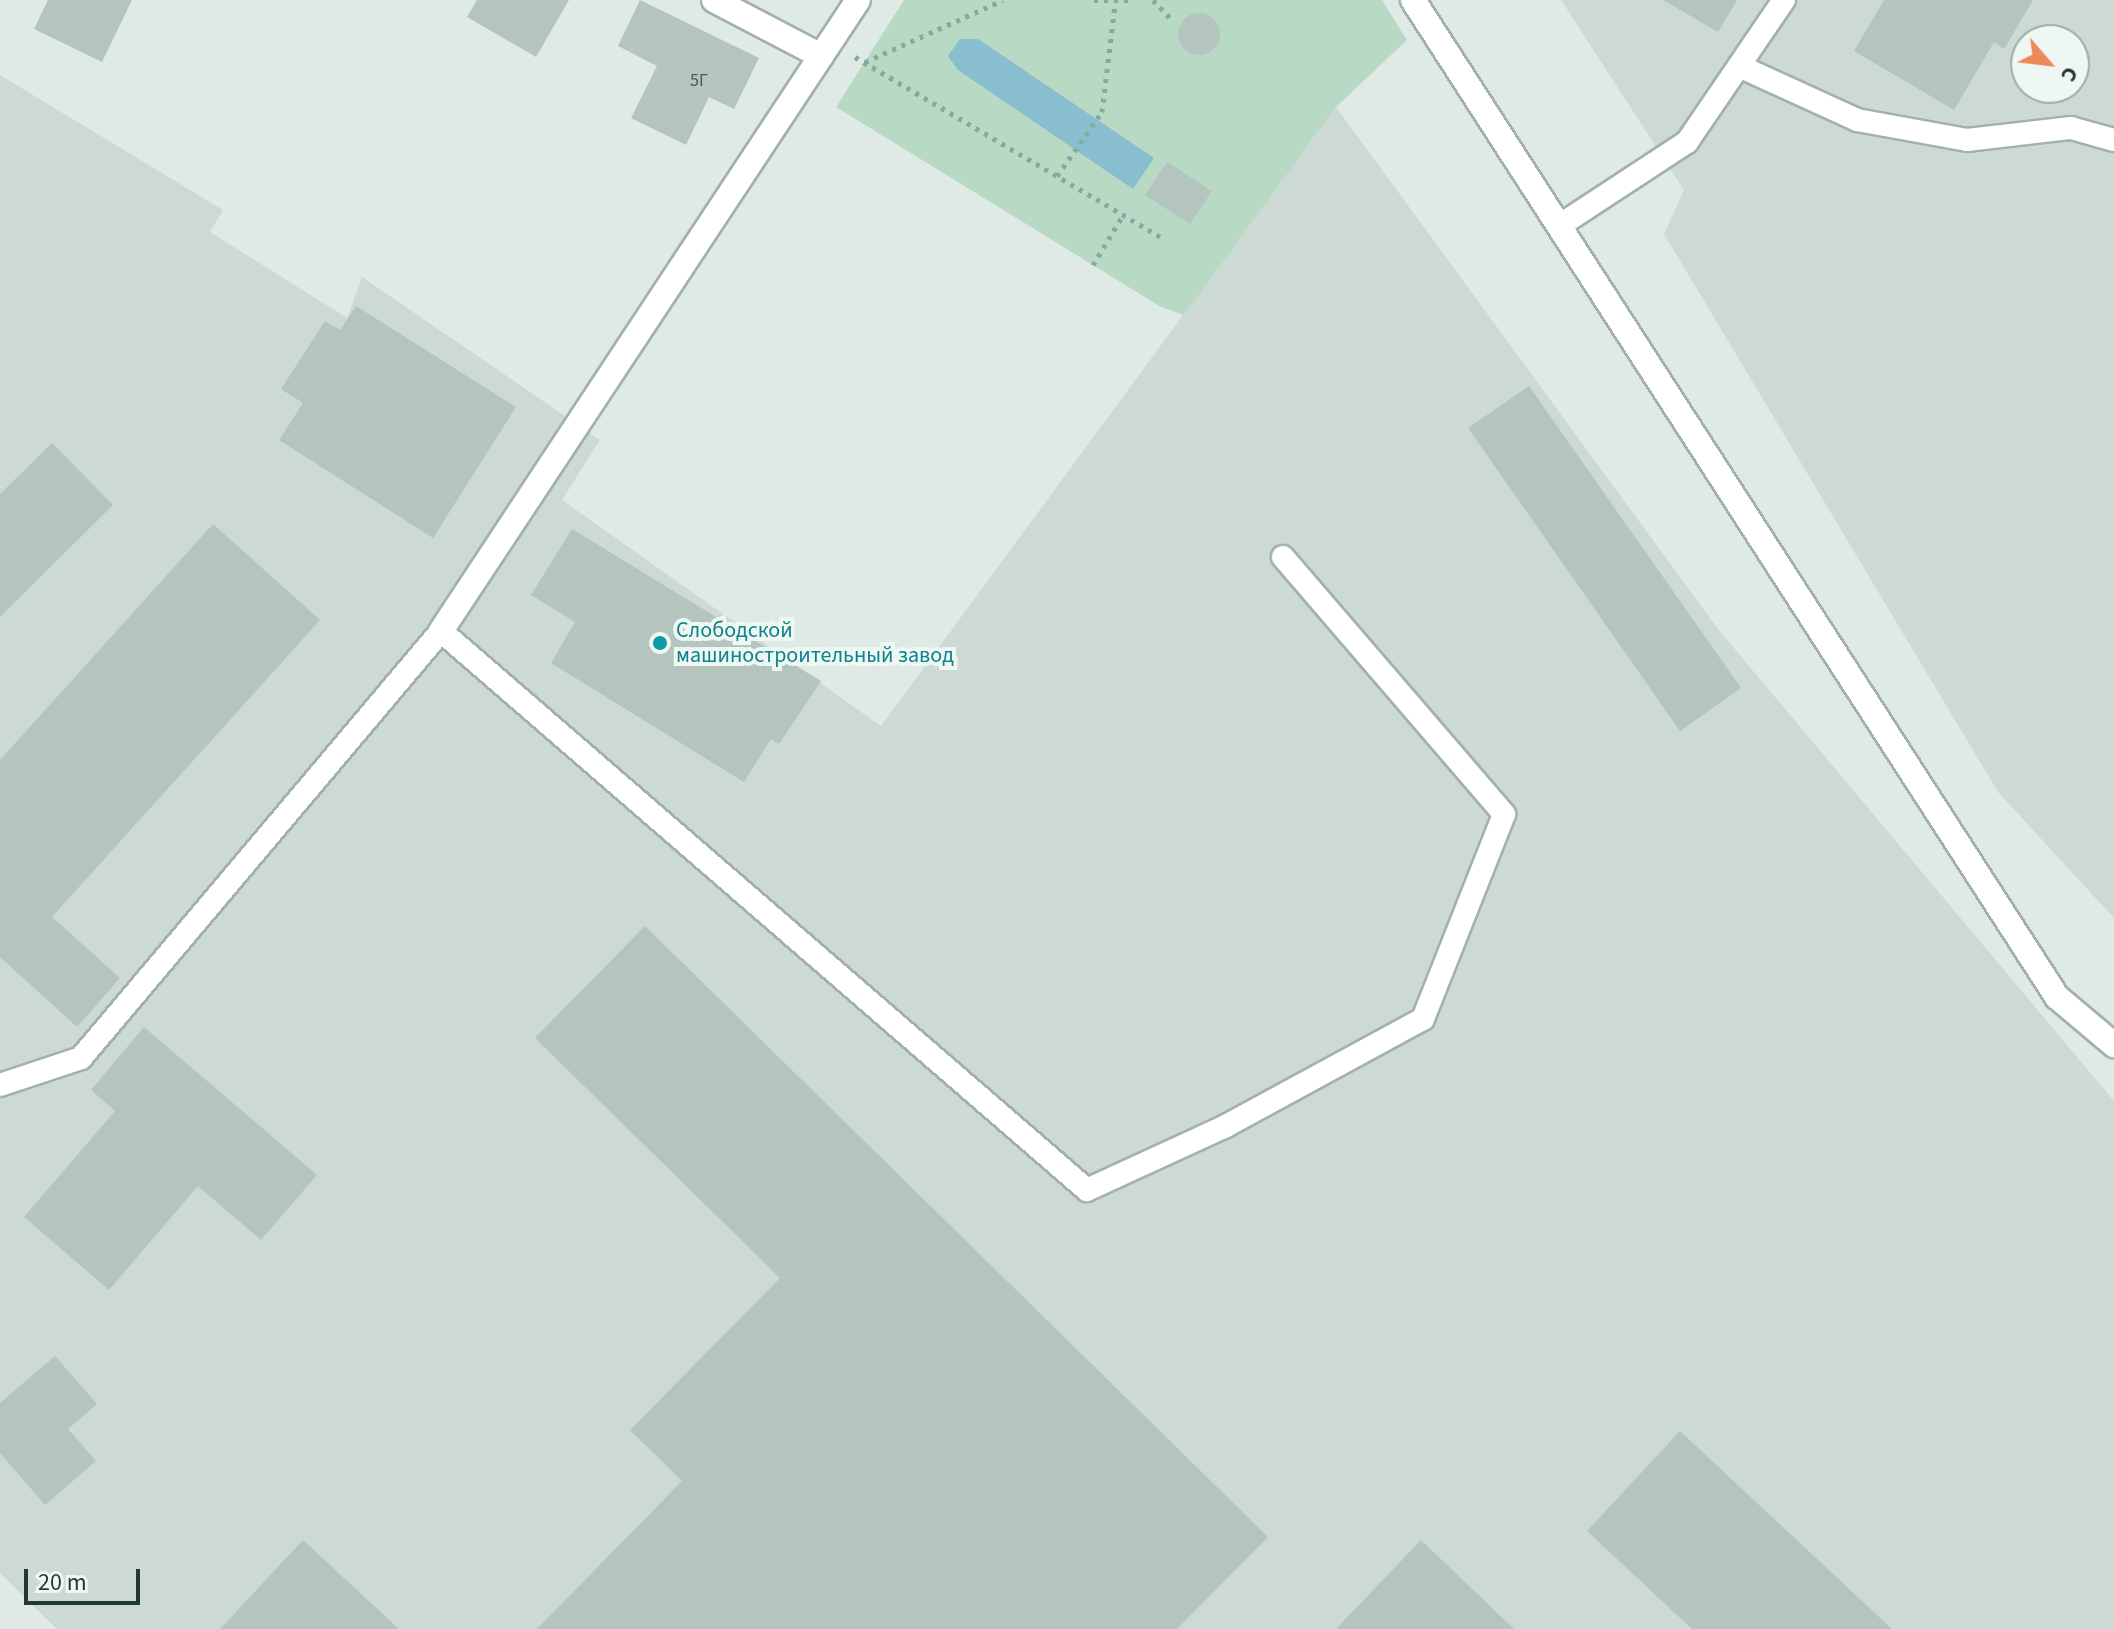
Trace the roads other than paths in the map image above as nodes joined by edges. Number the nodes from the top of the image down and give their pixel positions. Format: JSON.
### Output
{"nodes":[{"id":1,"x":714,"y":0,"type":"edge"},
{"id":2,"x":858,"y":0,"type":"edge"},
{"id":3,"x":1413,"y":0,"type":"edge"},
{"id":4,"x":1784,"y":0,"type":"edge"},
{"id":5,"x":825,"y":49,"type":"junction"},
{"id":6,"x":1739,"y":66,"type":"junction"},
{"id":7,"x":2114,"y":140,"type":"edge"},
{"id":8,"x":1559,"y":226,"type":"junction"},
{"id":9,"x":1283,"y":557,"type":"dead end"},
{"id":10,"x":441,"y":631,"type":"junction"},
{"id":11,"x":2114,"y":1045,"type":"edge"},
{"id":12,"x":0,"y":1085,"type":"edge"}],
"edges":[{"from":1,"to":5,"type":"street"},
{"from":2,"to":5,"type":"street"},
{"from":3,"to":8,"type":"street"},
{"from":4,"to":6,"type":"lane"},
{"from":5,"to":10,"type":"street"},
{"from":6,"to":7,"type":"lane"},
{"from":6,"to":8,"type":"lane"},
{"from":8,"to":11,"type":"street"},
{"from":9,"to":10,"type":"lane"},
{"from":10,"to":12,"type":"lane"}]}
